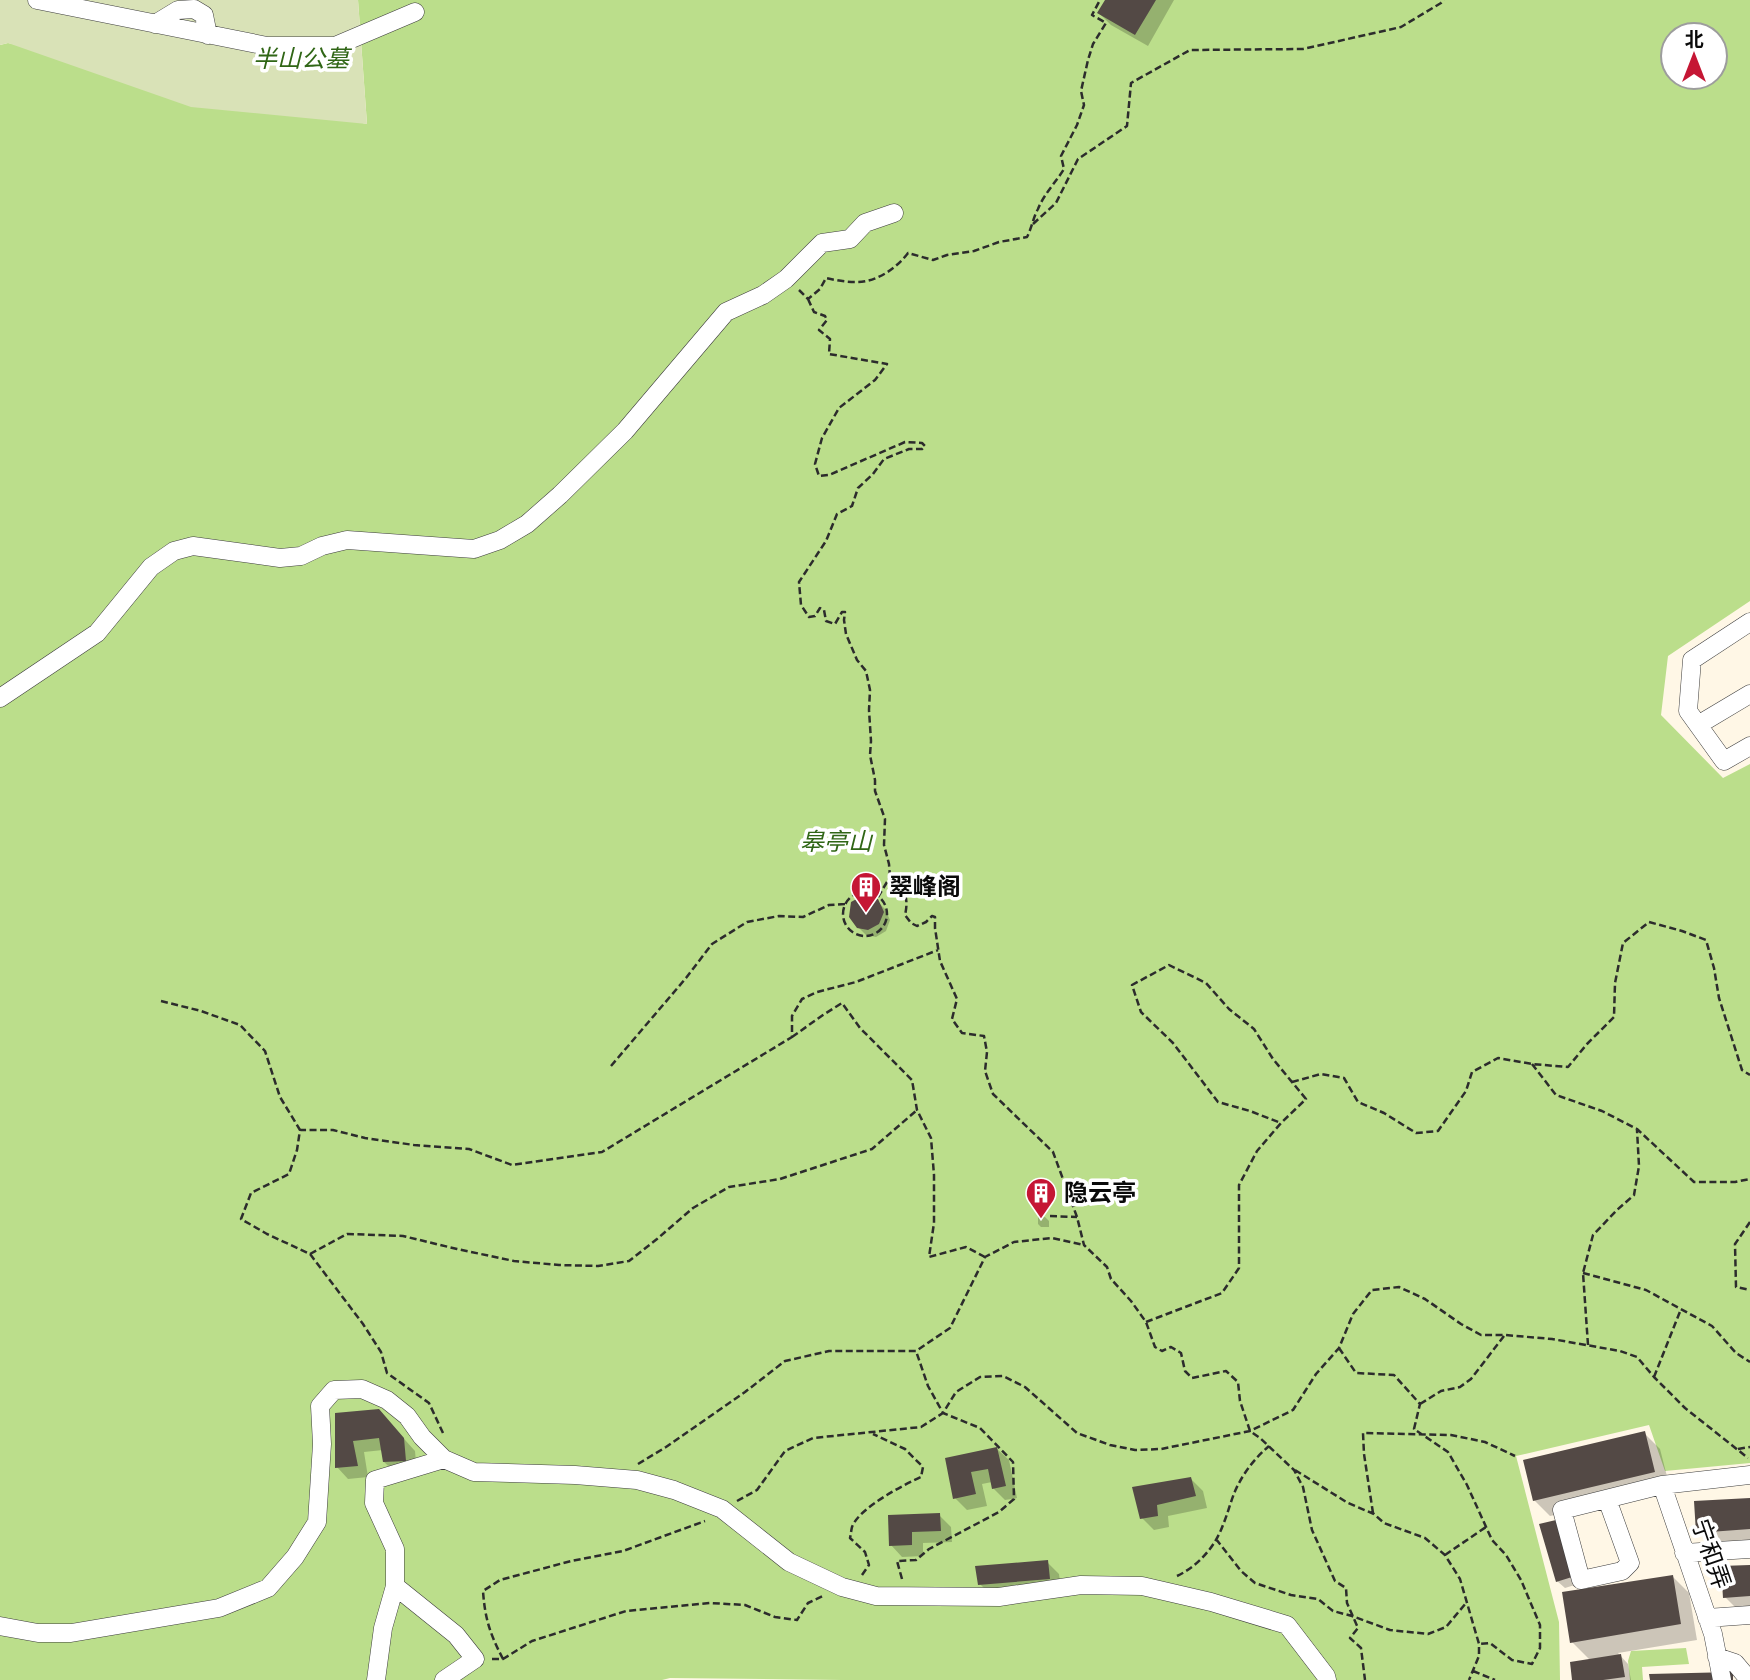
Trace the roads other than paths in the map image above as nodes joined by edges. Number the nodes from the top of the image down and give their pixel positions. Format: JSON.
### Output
{"nodes":[{"id":1,"x":37,"y":0,"type":"edge"},
{"id":2,"x":415,"y":12,"type":"dead end"},
{"id":3,"x":894,"y":213,"type":"dead end"},
{"id":4,"x":1750,"y":622,"type":"edge"},
{"id":5,"x":1750,"y":694,"type":"edge"},
{"id":6,"x":0,"y":698,"type":"edge"},
{"id":7,"x":1698,"y":725,"type":"junction"},
{"id":8,"x":1750,"y":746,"type":"edge"},
{"id":9,"x":444,"y":1459,"type":"junction"},
{"id":10,"x":1750,"y":1475,"type":"edge"},
{"id":11,"x":1662,"y":1485,"type":"junction"},
{"id":12,"x":1607,"y":1499,"type":"junction"},
{"id":13,"x":1750,"y":1549,"type":"edge"},
{"id":14,"x":1684,"y":1553,"type":"junction"},
{"id":15,"x":395,"y":1586,"type":"junction"},
{"id":16,"x":1750,"y":1615,"type":"edge"},
{"id":17,"x":1707,"y":1618,"type":"junction"},
{"id":18,"x":0,"y":1626,"type":"edge"},
{"id":19,"x":1717,"y":1657,"type":"junction"},
{"id":20,"x":1750,"y":1677,"type":"edge"},
{"id":21,"x":376,"y":1680,"type":"edge"},
{"id":22,"x":444,"y":1680,"type":"edge"},
{"id":23,"x":1327,"y":1680,"type":"edge"},
{"id":24,"x":1722,"y":1680,"type":"edge"}],
"edges":[{"from":1,"to":2,"type":"street"},
{"from":3,"to":6,"type":"street"},
{"from":4,"to":7,"type":"street"},
{"from":5,"to":7,"type":"street"},
{"from":7,"to":8,"type":"street"},
{"from":9,"to":15,"type":"street"},
{"from":9,"to":18,"type":"street"},
{"from":9,"to":23,"type":"street"},
{"from":10,"to":11,"type":"street"},
{"from":11,"to":12,"type":"street"},
{"from":11,"to":14,"type":"street","name":"宁和弄"},
{"from":12,"to":12,"type":"street"},
{"from":13,"to":14,"type":"street"},
{"from":14,"to":17,"type":"street","name":"宁和弄"},
{"from":15,"to":21,"type":"street"},
{"from":15,"to":22,"type":"street"},
{"from":16,"to":17,"type":"street"},
{"from":17,"to":19,"type":"street","name":"宁和弄"},
{"from":19,"to":20,"type":"street"},
{"from":19,"to":24,"type":"street","name":"宁和弄"}]}
